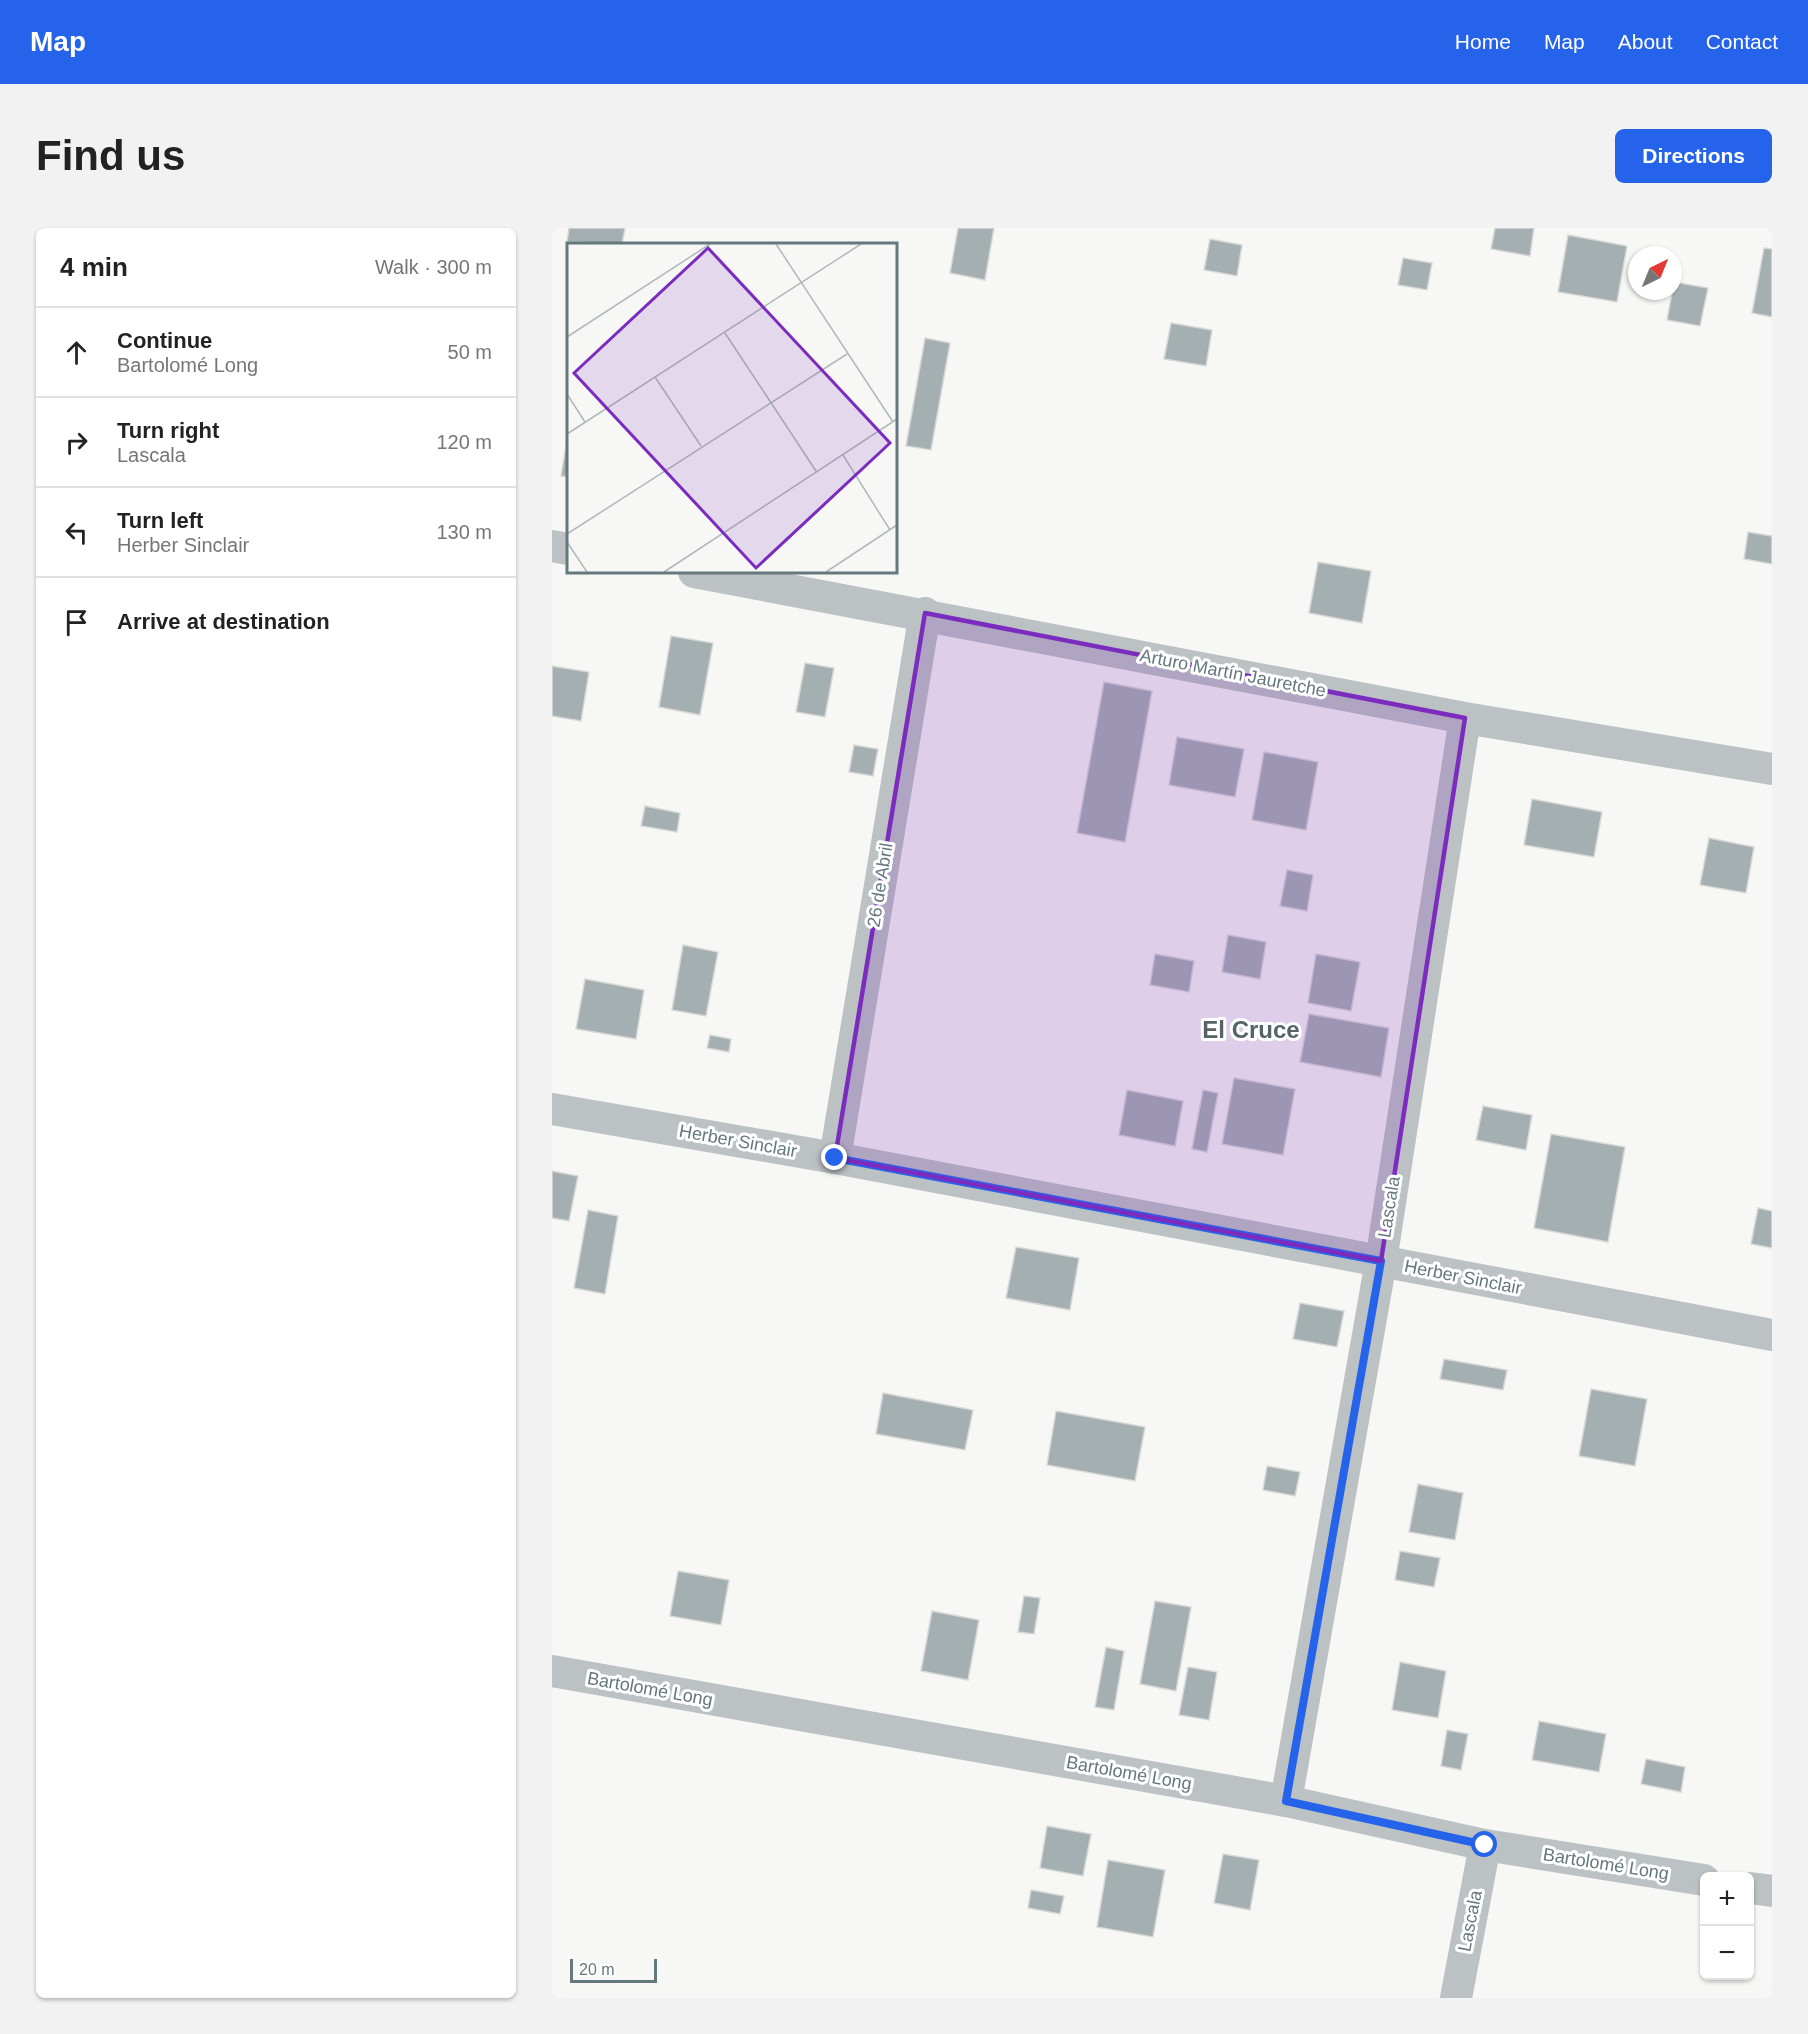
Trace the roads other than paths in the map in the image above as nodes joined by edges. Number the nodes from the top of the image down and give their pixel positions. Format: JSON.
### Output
{"nodes":[{"id":1,"x":552,"y":546,"type":"edge"},
{"id":2,"x":567,"y":549,"type":"edge"},
{"id":3,"x":700,"y":573,"type":"edge"},
{"id":4,"x":925,"y":613,"type":"junction"},
{"id":5,"x":1465,"y":718,"type":"junction"},
{"id":6,"x":1772,"y":769,"type":"edge"},
{"id":7,"x":552,"y":1109,"type":"edge"},
{"id":8,"x":835,"y":1158,"type":"junction"},
{"id":9,"x":1381,"y":1261,"type":"junction"},
{"id":10,"x":1772,"y":1335,"type":"edge"},
{"id":11,"x":552,"y":1671,"type":"edge"},
{"id":12,"x":1286,"y":1801,"type":"junction"},
{"id":13,"x":1485,"y":1845,"type":"junction"},
{"id":14,"x":1700,"y":1879,"type":"edge"},
{"id":15,"x":1754,"y":1889,"type":"edge"},
{"id":16,"x":1772,"y":1891,"type":"edge"},
{"id":17,"x":1456,"y":1998,"type":"edge"}],
"edges":[{"from":1,"to":2,"type":"street"},
{"from":3,"to":4,"type":"street","name":"Arturo Martín Jauretche"},
{"from":4,"to":5,"type":"street","name":"Arturo Martín Jauretche"},
{"from":4,"to":8,"type":"street","name":"26 de Abril"},
{"from":5,"to":6,"type":"street","name":"Arturo Martín Jauretche"},
{"from":5,"to":9,"type":"street","name":"Lascala"},
{"from":7,"to":8,"type":"street","name":"Herber Sinclair"},
{"from":8,"to":9,"type":"street","name":"Herber Sinclair"},
{"from":9,"to":10,"type":"street","name":"Herber Sinclair"},
{"from":9,"to":12,"type":"street","name":"Lascala"},
{"from":11,"to":12,"type":"street","name":"Bartolomé Long"},
{"from":12,"to":13,"type":"street","name":"Bartolomé Long"},
{"from":13,"to":14,"type":"street","name":"Bartolomé Long"},
{"from":13,"to":17,"type":"street","name":"Lascala"},
{"from":15,"to":16,"type":"street"}]}
